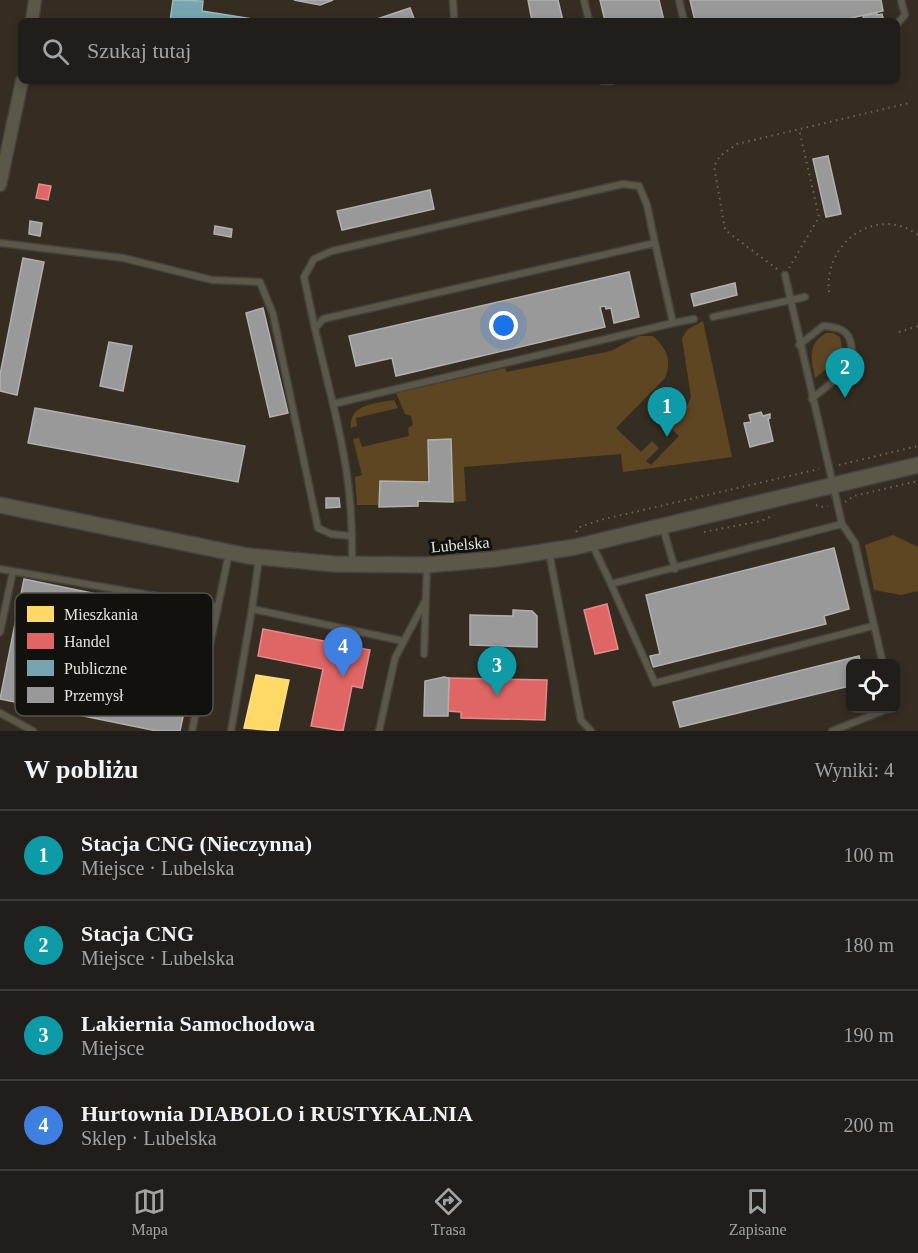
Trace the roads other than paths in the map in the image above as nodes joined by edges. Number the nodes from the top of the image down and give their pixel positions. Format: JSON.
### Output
{"nodes":[{"id":1,"x":36,"y":0,"type":"edge"},
{"id":2,"x":453,"y":0,"type":"edge"},
{"id":3,"x":584,"y":0,"type":"edge"},
{"id":4,"x":679,"y":0,"type":"edge"},
{"id":5,"x":901,"y":0,"type":"edge"},
{"id":6,"x":33,"y":18,"type":"edge"},
{"id":7,"x":454,"y":18,"type":"dead end"},
{"id":8,"x":588,"y":18,"type":"edge"},
{"id":9,"x":683,"y":18,"type":"edge"},
{"id":10,"x":900,"y":21,"type":"edge"},
{"id":11,"x":21,"y":84,"type":"edge"},
{"id":12,"x":0,"y":185,"type":"edge"},
{"id":13,"x":0,"y":243,"type":"edge"},
{"id":14,"x":655,"y":243,"type":"junction"},
{"id":15,"x":785,"y":274,"type":"road end"},
{"id":16,"x":805,"y":297,"type":"dead end"},
{"id":17,"x":789,"y":300,"type":"junction"},
{"id":18,"x":713,"y":317,"type":"dead end"},
{"id":19,"x":694,"y":320,"type":"dead end"},
{"id":20,"x":673,"y":323,"type":"junction"},
{"id":21,"x":315,"y":329,"type":"junction"},
{"id":22,"x":799,"y":345,"type":"junction"},
{"id":23,"x":812,"y":399,"type":"junction"},
{"id":24,"x":333,"y":404,"type":"junction"},
{"id":25,"x":918,"y":465,"type":"edge"},
{"id":26,"x":833,"y":485,"type":"junction"},
{"id":27,"x":0,"y":505,"type":"edge"},
{"id":28,"x":842,"y":524,"type":"junction"},
{"id":29,"x":662,"y":527,"type":"junction"},
{"id":30,"x":352,"y":536,"type":"junction"},
{"id":31,"x":592,"y":543,"type":"junction"},
{"id":32,"x":549,"y":551,"type":"junction"},
{"id":33,"x":230,"y":553,"type":"junction"},
{"id":34,"x":259,"y":557,"type":"junction"},
{"id":35,"x":352,"y":564,"type":"junction"},
{"id":36,"x":428,"y":565,"type":"junction"},
{"id":37,"x":675,"y":568,"type":"junction"},
{"id":38,"x":0,"y":569,"type":"edge"},
{"id":39,"x":13,"y":571,"type":"junction"},
{"id":40,"x":611,"y":584,"type":"junction"},
{"id":41,"x":138,"y":593,"type":"edge"},
{"id":42,"x":424,"y":603,"type":"junction"},
{"id":43,"x":213,"y":606,"type":"edge"},
{"id":44,"x":218,"y":607,"type":"junction"},
{"id":45,"x":252,"y":609,"type":"junction"},
{"id":46,"x":873,"y":626,"type":"junction"},
{"id":47,"x":213,"y":631,"type":"edge"},
{"id":48,"x":0,"y":632,"type":"edge"},
{"id":49,"x":403,"y":641,"type":"junction"},
{"id":50,"x":424,"y":654,"type":"dead end"},
{"id":51,"x":882,"y":659,"type":"edge"},
{"id":52,"x":0,"y":713,"type":"edge"},
{"id":53,"x":877,"y":713,"type":"edge"},
{"id":54,"x":195,"y":716,"type":"edge"},
{"id":55,"x":33,"y":731,"type":"edge"},
{"id":56,"x":192,"y":731,"type":"edge"},
{"id":57,"x":231,"y":731,"type":"edge"},
{"id":58,"x":379,"y":731,"type":"edge"},
{"id":59,"x":591,"y":731,"type":"edge"},
{"id":60,"x":832,"y":731,"type":"edge"}],
"edges":[{"from":1,"to":6,"type":"street"},
{"from":2,"to":7,"type":"lane"},
{"from":3,"to":8,"type":"lane"},
{"from":4,"to":9,"type":"lane"},
{"from":5,"to":10,"type":"lane"},
{"from":11,"to":12,"type":"street"},
{"from":13,"to":30,"type":"lane"},
{"from":14,"to":20,"type":"lane"},
{"from":14,"to":21,"type":"lane"},
{"from":14,"to":21,"type":"lane"},
{"from":15,"to":17,"type":"lane"},
{"from":16,"to":17,"type":"lane"},
{"from":17,"to":18,"type":"lane"},
{"from":17,"to":22,"type":"lane"},
{"from":19,"to":20,"type":"lane"},
{"from":20,"to":24,"type":"lane"},
{"from":21,"to":24,"type":"lane"},
{"from":22,"to":23,"type":"lane"},
{"from":22,"to":23,"type":"lane"},
{"from":23,"to":26,"type":"lane"},
{"from":24,"to":30,"type":"lane"},
{"from":25,"to":26,"type":"street","name":"Lubelska"},
{"from":26,"to":28,"type":"lane"},
{"from":26,"to":29,"type":"street","name":"Lubelska"},
{"from":27,"to":33,"type":"street","name":"Lubelska"},
{"from":28,"to":37,"type":"lane"},
{"from":28,"to":46,"type":"lane"},
{"from":29,"to":31,"type":"street","name":"Lubelska"},
{"from":29,"to":37,"type":"lane"},
{"from":30,"to":35,"type":"lane"},
{"from":31,"to":32,"type":"street","name":"Lubelska"},
{"from":31,"to":40,"type":"lane"},
{"from":32,"to":36,"type":"street","name":"Lubelska"},
{"from":32,"to":59,"type":"lane"},
{"from":33,"to":34,"type":"street","name":"Lubelska"},
{"from":33,"to":44,"type":"lane"},
{"from":34,"to":35,"type":"street","name":"Lubelska"},
{"from":34,"to":45,"type":"lane"},
{"from":35,"to":36,"type":"street","name":"Lubelska"},
{"from":36,"to":42,"type":"lane"},
{"from":37,"to":40,"type":"lane"},
{"from":38,"to":39,"type":"lane"},
{"from":39,"to":41,"type":"lane"},
{"from":39,"to":48,"type":"lane"},
{"from":40,"to":46,"type":"lane"},
{"from":42,"to":49,"type":"lane"},
{"from":42,"to":50,"type":"lane"},
{"from":43,"to":44,"type":"lane"},
{"from":44,"to":47,"type":"lane"},
{"from":45,"to":49,"type":"lane"},
{"from":45,"to":57,"type":"lane"},
{"from":46,"to":51,"type":"lane"},
{"from":49,"to":58,"type":"lane"},
{"from":52,"to":55,"type":"lane"},
{"from":53,"to":60,"type":"lane"},
{"from":54,"to":56,"type":"lane"}]}
